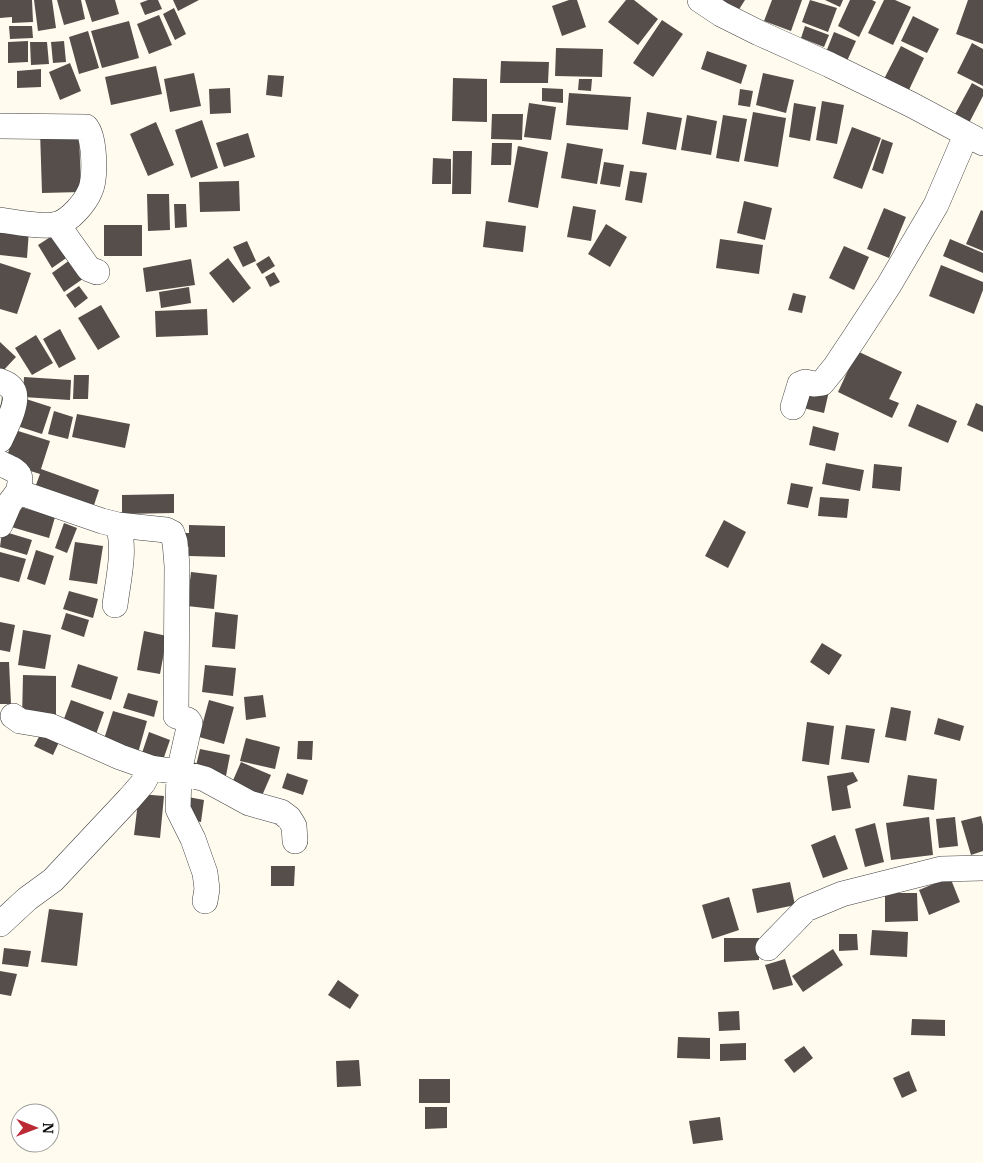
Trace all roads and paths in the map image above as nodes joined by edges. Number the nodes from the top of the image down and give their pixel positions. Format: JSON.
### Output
{"nodes":[{"id":1,"x":700,"y":0,"type":"edge"},
{"id":2,"x":0,"y":126,"type":"edge"},
{"id":3,"x":975,"y":139,"type":"edge"},
{"id":4,"x":0,"y":220,"type":"edge"},
{"id":5,"x":57,"y":224,"type":"junction"},
{"id":6,"x":97,"y":272,"type":"dead end"},
{"id":7,"x":0,"y":381,"type":"edge"},
{"id":8,"x":792,"y":407,"type":"dead end"},
{"id":9,"x":0,"y":440,"type":"edge"},
{"id":10,"x":0,"y":463,"type":"edge"},
{"id":11,"x":18,"y":492,"type":"junction"},
{"id":12,"x":0,"y":524,"type":"edge"},
{"id":13,"x":118,"y":525,"type":"junction"},
{"id":14,"x":115,"y":605,"type":"dead end"},
{"id":15,"x":13,"y":716,"type":"dead end"},
{"id":16,"x":151,"y":768,"type":"junction"},
{"id":17,"x":179,"y":772,"type":"junction"},
{"id":18,"x":295,"y":841,"type":"dead end"},
{"id":19,"x":983,"y":868,"type":"edge"},
{"id":20,"x":205,"y":901,"type":"dead end"},
{"id":21,"x":0,"y":924,"type":"edge"},
{"id":22,"x":768,"y":948,"type":"dead end"}],
"edges":[{"from":1,"to":3,"type":"street"},
{"from":2,"to":5,"type":"street"},
{"from":3,"to":8,"type":"street"},
{"from":4,"to":5,"type":"street"},
{"from":5,"to":6,"type":"street"},
{"from":7,"to":9,"type":"street"},
{"from":10,"to":11,"type":"street"},
{"from":11,"to":12,"type":"street"},
{"from":11,"to":13,"type":"street"},
{"from":13,"to":14,"type":"street"},
{"from":13,"to":17,"type":"street"},
{"from":15,"to":16,"type":"street"},
{"from":16,"to":17,"type":"street"},
{"from":16,"to":21,"type":"street"},
{"from":17,"to":18,"type":"street"},
{"from":17,"to":20,"type":"street"},
{"from":19,"to":22,"type":"street"}]}
